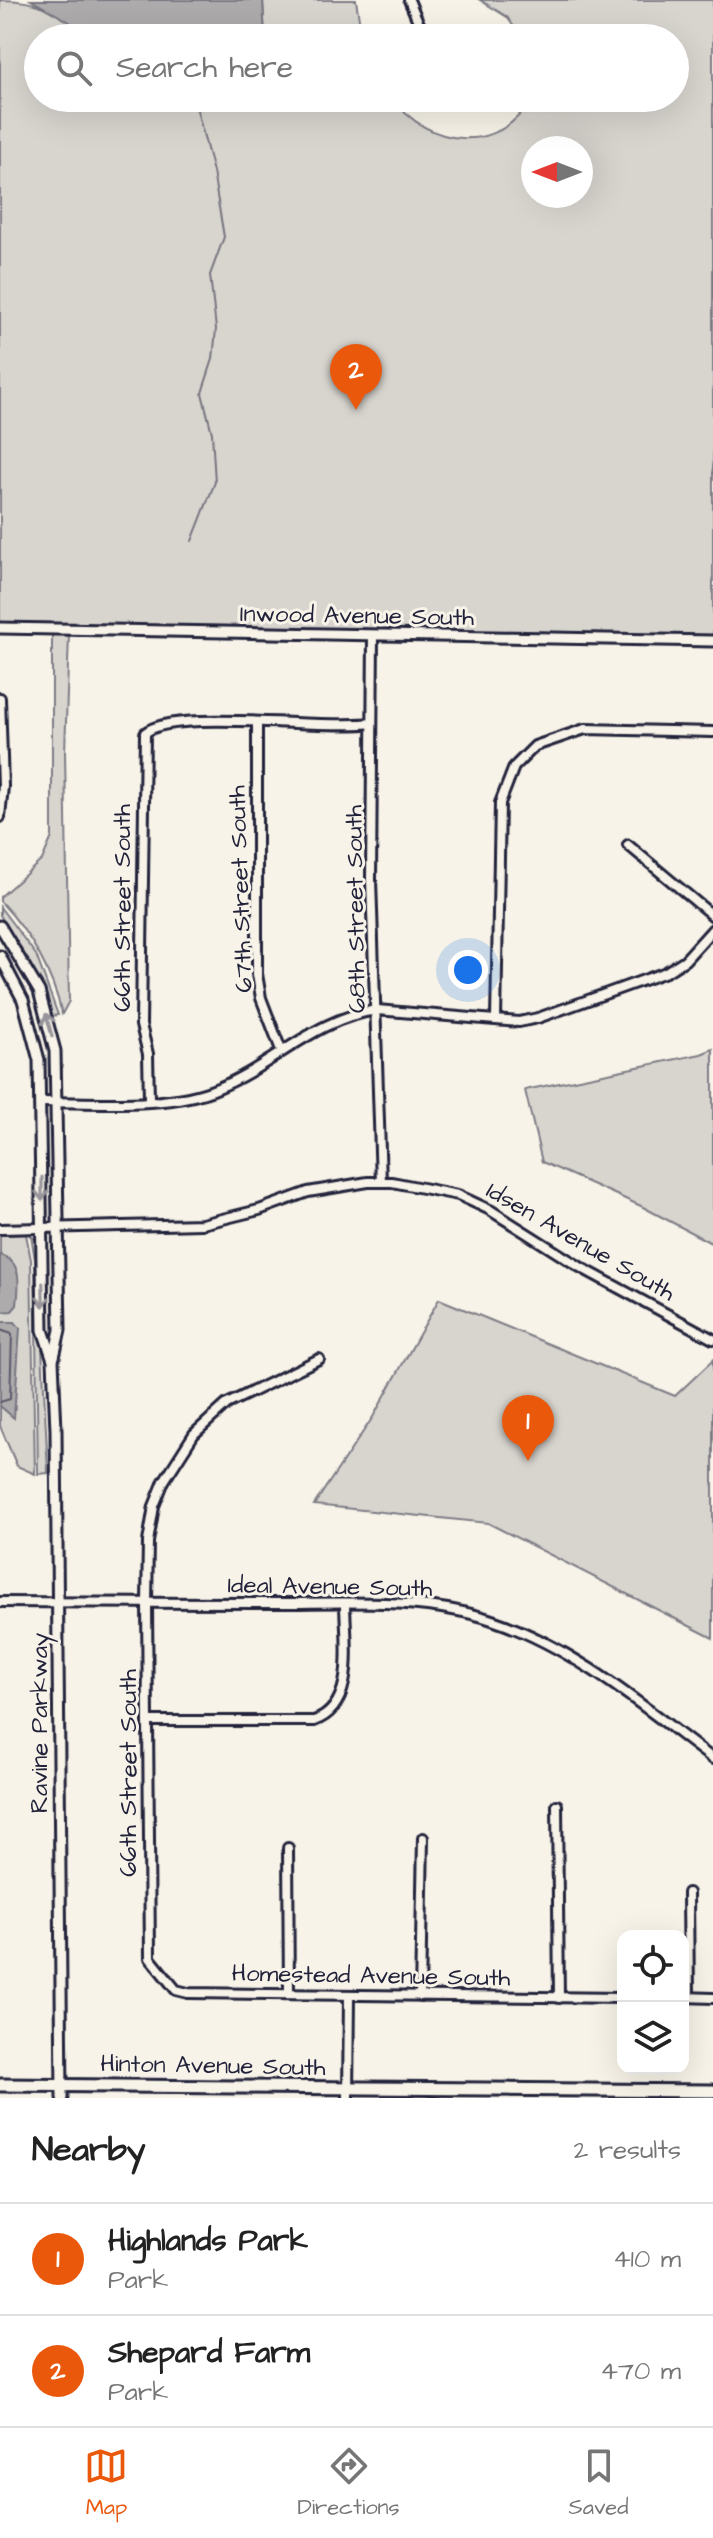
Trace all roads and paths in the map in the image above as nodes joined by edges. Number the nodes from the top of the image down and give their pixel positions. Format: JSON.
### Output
{"nodes":[{"id":1,"x":409,"y":0,"type":"edge"},
{"id":2,"x":419,"y":24,"type":"edge"},
{"id":3,"x":0,"y":628,"type":"edge"},
{"id":4,"x":373,"y":636,"type":"junction"},
{"id":5,"x":713,"y":641,"type":"edge"},
{"id":6,"x":0,"y":698,"type":"edge"},
{"id":7,"x":257,"y":723,"type":"junction"},
{"id":8,"x":372,"y":723,"type":"junction"},
{"id":9,"x":713,"y":732,"type":"edge"},
{"id":10,"x":2,"y":786,"type":"edge"},
{"id":11,"x":0,"y":817,"type":"edge"},
{"id":12,"x":628,"y":845,"type":"dead end"},
{"id":13,"x":713,"y":916,"type":"edge"},
{"id":14,"x":0,"y":926,"type":"edge"},
{"id":15,"x":713,"y":929,"type":"edge"},
{"id":16,"x":0,"y":956,"type":"edge"},
{"id":17,"x":377,"y":1010,"type":"junction"},
{"id":18,"x":496,"y":1020,"type":"junction"},
{"id":19,"x":281,"y":1050,"type":"junction"},
{"id":20,"x":149,"y":1099,"type":"junction"},
{"id":21,"x":41,"y":1102,"type":"junction"},
{"id":22,"x":58,"y":1102,"type":"junction"},
{"id":23,"x":381,"y":1182,"type":"junction"},
{"id":24,"x":0,"y":1229,"type":"edge"},
{"id":25,"x":42,"y":1229,"type":"junction"},
{"id":26,"x":59,"y":1229,"type":"junction"},
{"id":27,"x":713,"y":1339,"type":"edge"},
{"id":28,"x":319,"y":1359,"type":"dead end"},
{"id":29,"x":53,"y":1360,"type":"junction"},
{"id":30,"x":0,"y":1602,"type":"edge"},
{"id":31,"x":58,"y":1603,"type":"junction"},
{"id":32,"x":147,"y":1603,"type":"junction"},
{"id":33,"x":345,"y":1603,"type":"junction"},
{"id":34,"x":148,"y":1721,"type":"junction"},
{"id":35,"x":713,"y":1759,"type":"edge"},
{"id":36,"x":557,"y":1805,"type":"dead end"},
{"id":37,"x":423,"y":1838,"type":"dead end"},
{"id":38,"x":288,"y":1848,"type":"dead end"},
{"id":39,"x":688,"y":1893,"type":"dead end"},
{"id":40,"x":687,"y":1930,"type":"edge"},
{"id":41,"x":149,"y":1943,"type":"joint"},
{"id":42,"x":289,"y":1994,"type":"junction"},
{"id":43,"x":349,"y":1995,"type":"junction"},
{"id":44,"x":420,"y":1996,"type":"junction"},
{"id":45,"x":689,"y":1997,"type":"edge"},
{"id":46,"x":559,"y":1998,"type":"junction"},
{"id":47,"x":617,"y":1998,"type":"edge"},
{"id":48,"x":713,"y":1998,"type":"edge"},
{"id":49,"x":0,"y":2085,"type":"edge"},
{"id":50,"x":713,"y":2091,"type":"edge"},
{"id":51,"x":61,"y":2092,"type":"edge"},
{"id":52,"x":348,"y":2094,"type":"edge"}],
"edges":[{"from":1,"to":2,"type":"street"},
{"from":3,"to":4,"type":"street","name":"Inwood Avenue South"},
{"from":4,"to":5,"type":"street","name":"Inwood Avenue South"},
{"from":4,"to":8,"type":"street","name":"68th Street South"},
{"from":6,"to":10,"type":"street"},
{"from":7,"to":8,"type":"street"},
{"from":7,"to":19,"type":"street","name":"67th Street South"},
{"from":7,"to":20,"type":"street","name":"66th Street South"},
{"from":8,"to":17,"type":"street","name":"68th Street South"},
{"from":9,"to":18,"type":"street"},
{"from":10,"to":11,"type":"street"},
{"from":12,"to":13,"type":"street"},
{"from":22,"to":14,"type":"street","name":"Ravine Parkway","one_way":true},
{"from":15,"to":18,"type":"street"},
{"from":16,"to":21,"type":"street","name":"Ravine Parkway"},
{"from":17,"to":18,"type":"street"},
{"from":17,"to":19,"type":"street"},
{"from":17,"to":23,"type":"street","name":"68th Street South"},
{"from":19,"to":20,"type":"street"},
{"from":20,"to":22,"type":"street"},
{"from":21,"to":22,"type":"street"},
{"from":21,"to":25,"type":"street","name":"Ravine Parkway","one_way":true},
{"from":22,"to":26,"type":"street","name":"Ravine Parkway"},
{"from":23,"to":26,"type":"street","name":"Idsen Avenue South"},
{"from":23,"to":27,"type":"street","name":"Idsen Avenue South"},
{"from":24,"to":25,"type":"street","name":"Idsen Avenue South"},
{"from":25,"to":26,"type":"street","name":"Idsen Avenue South"},
{"from":25,"to":29,"type":"street","name":"Ravine Parkway","one_way":true},
{"from":26,"to":29,"type":"street","name":"Ravine Parkway"},
{"from":28,"to":32,"type":"street","name":"66th Street South"},
{"from":29,"to":31,"type":"street","name":"Ravine Parkway"},
{"from":30,"to":31,"type":"street","name":"Ideal Avenue South"},
{"from":31,"to":32,"type":"street","name":"Ideal Avenue South"},
{"from":31,"to":51,"type":"street","name":"Ravine Parkway"},
{"from":32,"to":33,"type":"street","name":"Ideal Avenue South"},
{"from":32,"to":34,"type":"street","name":"66th Street South"},
{"from":33,"to":34,"type":"street"},
{"from":33,"to":35,"type":"street","name":"Ideal Avenue South"},
{"from":34,"to":41,"type":"street","name":"66th Street South"},
{"from":36,"to":46,"type":"street"},
{"from":37,"to":44,"type":"street"},
{"from":38,"to":42,"type":"street"},
{"from":39,"to":40,"type":"street"},
{"from":41,"to":42,"type":"street","name":"Homestead Avenue South"},
{"from":42,"to":43,"type":"street","name":"Homestead Avenue South"},
{"from":43,"to":44,"type":"street","name":"Homestead Avenue South"},
{"from":43,"to":52,"type":"street"},
{"from":44,"to":46,"type":"street","name":"Homestead Avenue South"},
{"from":45,"to":48,"type":"street"},
{"from":46,"to":47,"type":"street","name":"Homestead Avenue South"},
{"from":49,"to":51,"type":"main road","name":"Hinton Avenue South"},
{"from":50,"to":52,"type":"main road","name":"Hinton Avenue South"},
{"from":51,"to":52,"type":"main road","name":"Hinton Avenue South"}]}
